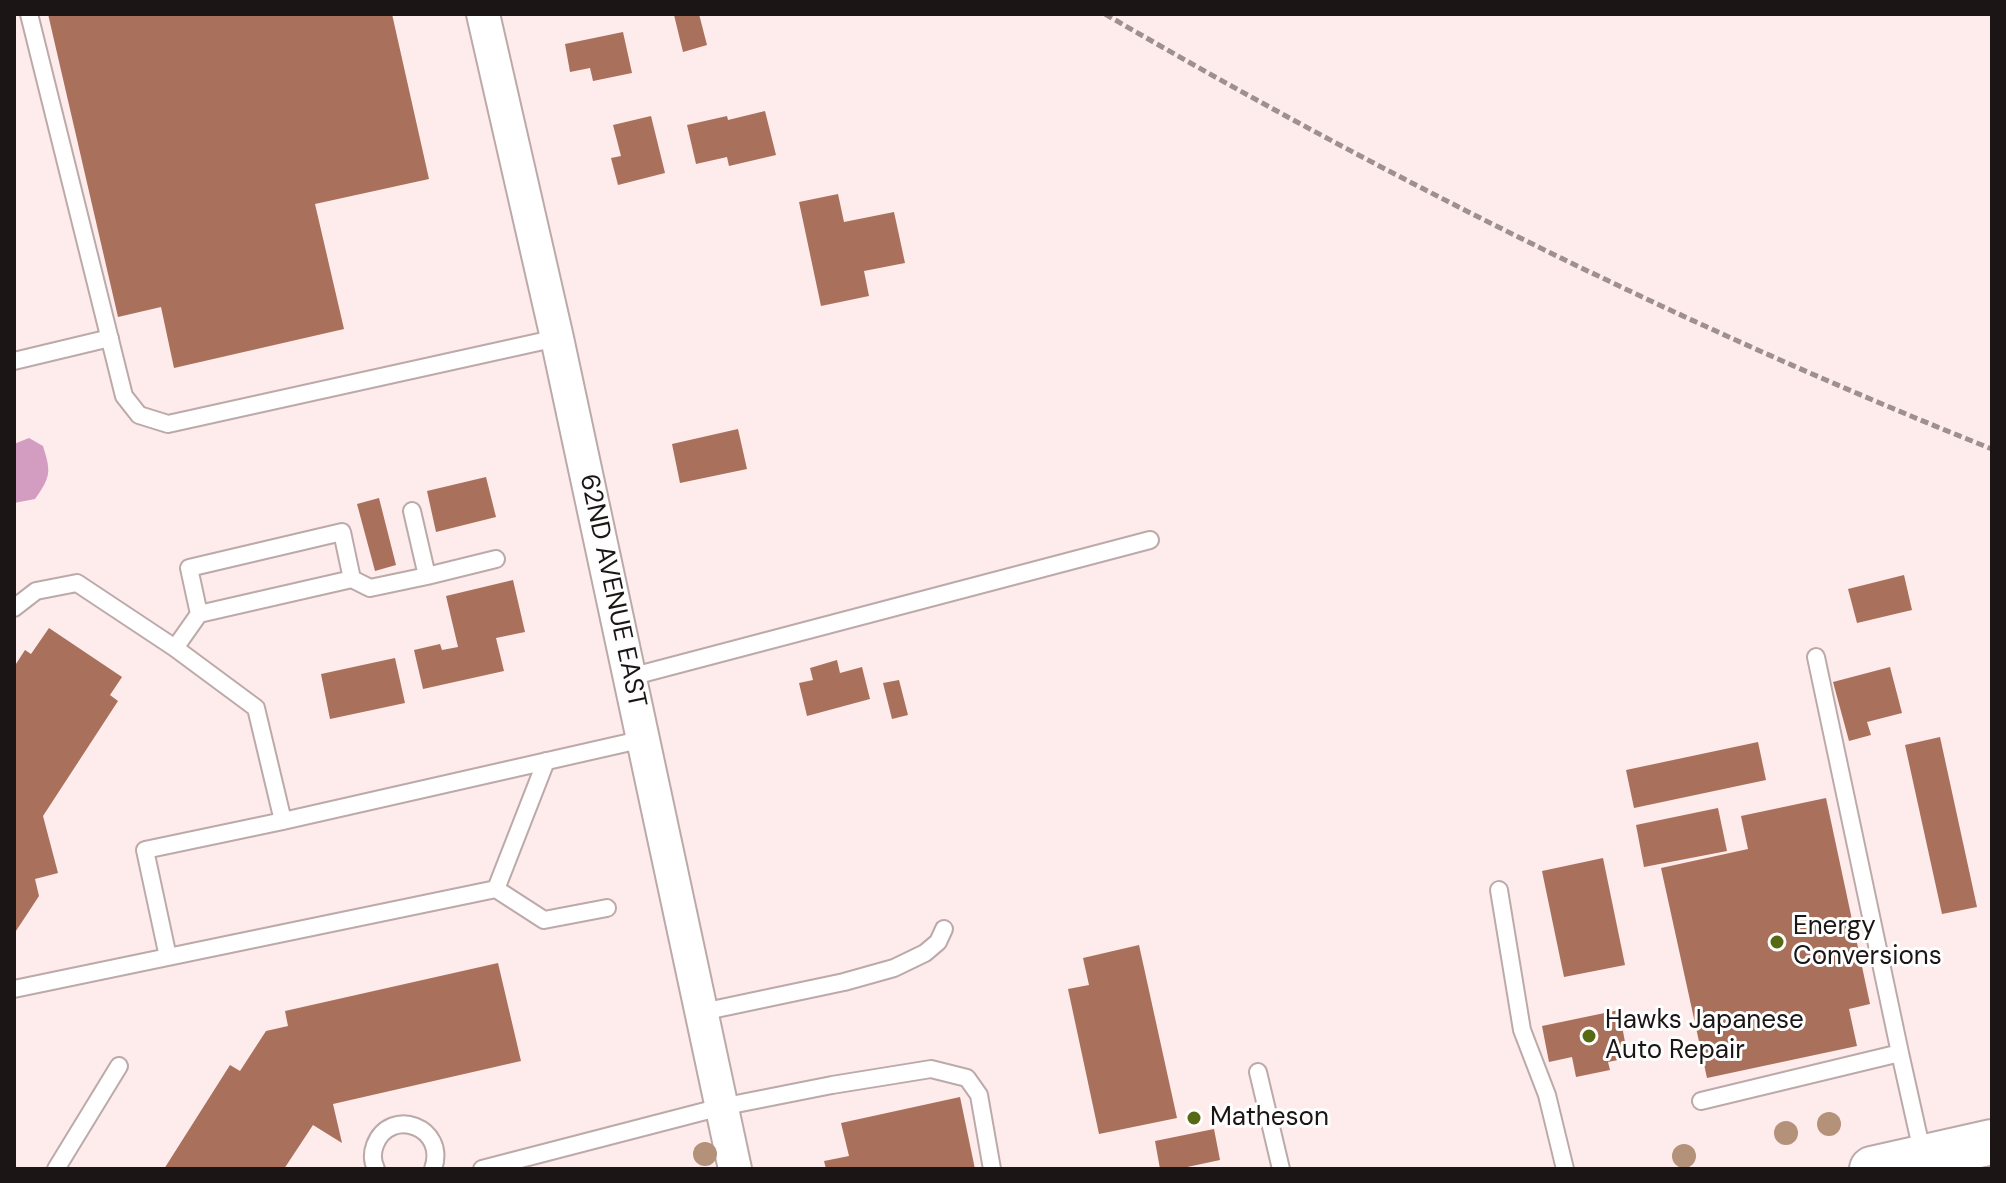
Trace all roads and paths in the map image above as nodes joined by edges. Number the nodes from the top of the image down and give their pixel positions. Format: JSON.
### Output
{"nodes":[{"id":1,"x":29,"y":14,"type":"edge"},
{"id":2,"x":483,"y":14,"type":"edge"},
{"id":3,"x":1105,"y":14,"type":"edge"},
{"id":4,"x":110,"y":338,"type":"junction"},
{"id":5,"x":557,"y":338,"type":"junction"},
{"id":6,"x":14,"y":361,"type":"edge"},
{"id":7,"x":1992,"y":449,"type":"edge"},
{"id":8,"x":412,"y":511,"type":"dead end"},
{"id":9,"x":1150,"y":540,"type":"dead end"},
{"id":10,"x":496,"y":559,"type":"dead end"},
{"id":11,"x":427,"y":576,"type":"junction"},
{"id":12,"x":352,"y":579,"type":"junction"},
{"id":13,"x":14,"y":608,"type":"edge"},
{"id":14,"x":199,"y":614,"type":"junction"},
{"id":15,"x":175,"y":648,"type":"junction"},
{"id":16,"x":1816,"y":657,"type":"dead end"},
{"id":17,"x":630,"y":677,"type":"junction"},
{"id":18,"x":644,"y":739,"type":"junction"},
{"id":19,"x":546,"y":761,"type":"junction"},
{"id":20,"x":283,"y":821,"type":"junction"},
{"id":21,"x":496,"y":889,"type":"junction"},
{"id":22,"x":1499,"y":890,"type":"dead end"},
{"id":23,"x":607,"y":908,"type":"dead end"},
{"id":24,"x":944,"y":929,"type":"dead end"},
{"id":25,"x":168,"y":957,"type":"junction"},
{"id":26,"x":14,"y":989,"type":"edge"},
{"id":27,"x":702,"y":1012,"type":"junction"},
{"id":28,"x":1900,"y":1053,"type":"junction"},
{"id":29,"x":119,"y":1066,"type":"dead end"},
{"id":30,"x":1258,"y":1072,"type":"dead end"},
{"id":31,"x":1701,"y":1101,"type":"dead end"},
{"id":32,"x":721,"y":1107,"type":"junction"},
{"id":33,"x":1992,"y":1142,"type":"edge"},
{"id":34,"x":1923,"y":1158,"type":"junction"},
{"id":35,"x":56,"y":1169,"type":"edge"},
{"id":36,"x":376,"y":1169,"type":"edge"},
{"id":37,"x":433,"y":1169,"type":"edge"},
{"id":38,"x":482,"y":1169,"type":"edge"},
{"id":39,"x":735,"y":1169,"type":"edge"},
{"id":40,"x":992,"y":1169,"type":"edge"},
{"id":41,"x":1281,"y":1169,"type":"edge"},
{"id":42,"x":1565,"y":1169,"type":"edge"},
{"id":43,"x":1872,"y":1169,"type":"edge"}],
"edges":[{"from":1,"to":4,"type":"lane"},
{"from":2,"to":5,"type":"street","name":"62ND AVENUE EAST"},
{"from":3,"to":7,"type":"path"},
{"from":4,"to":5,"type":"lane"},
{"from":4,"to":6,"type":"lane"},
{"from":5,"to":17,"type":"street","name":"62ND AVENUE EAST"},
{"from":8,"to":11,"type":"lane"},
{"from":9,"to":17,"type":"lane"},
{"from":10,"to":11,"type":"lane"},
{"from":11,"to":12,"type":"lane"},
{"from":12,"to":14,"type":"lane"},
{"from":12,"to":14,"type":"lane"},
{"from":13,"to":15,"type":"lane"},
{"from":14,"to":15,"type":"lane"},
{"from":15,"to":20,"type":"lane"},
{"from":16,"to":28,"type":"lane"},
{"from":17,"to":18,"type":"street","name":"62ND AVENUE EAST"},
{"from":18,"to":19,"type":"lane"},
{"from":18,"to":27,"type":"street","name":"62ND AVENUE EAST"},
{"from":19,"to":20,"type":"lane"},
{"from":19,"to":21,"type":"lane"},
{"from":20,"to":25,"type":"lane"},
{"from":21,"to":23,"type":"lane"},
{"from":21,"to":25,"type":"lane"},
{"from":22,"to":42,"type":"lane"},
{"from":24,"to":27,"type":"lane"},
{"from":25,"to":26,"type":"lane"},
{"from":27,"to":32,"type":"street","name":"62ND AVENUE EAST"},
{"from":28,"to":31,"type":"lane"},
{"from":28,"to":34,"type":"lane"},
{"from":29,"to":35,"type":"lane"},
{"from":30,"to":41,"type":"lane"},
{"from":32,"to":38,"type":"lane"},
{"from":32,"to":39,"type":"street","name":"62ND AVENUE EAST"},
{"from":32,"to":40,"type":"lane"},
{"from":33,"to":34,"type":"main road"},
{"from":34,"to":43,"type":"main road"},
{"from":36,"to":37,"type":"lane"}]}
